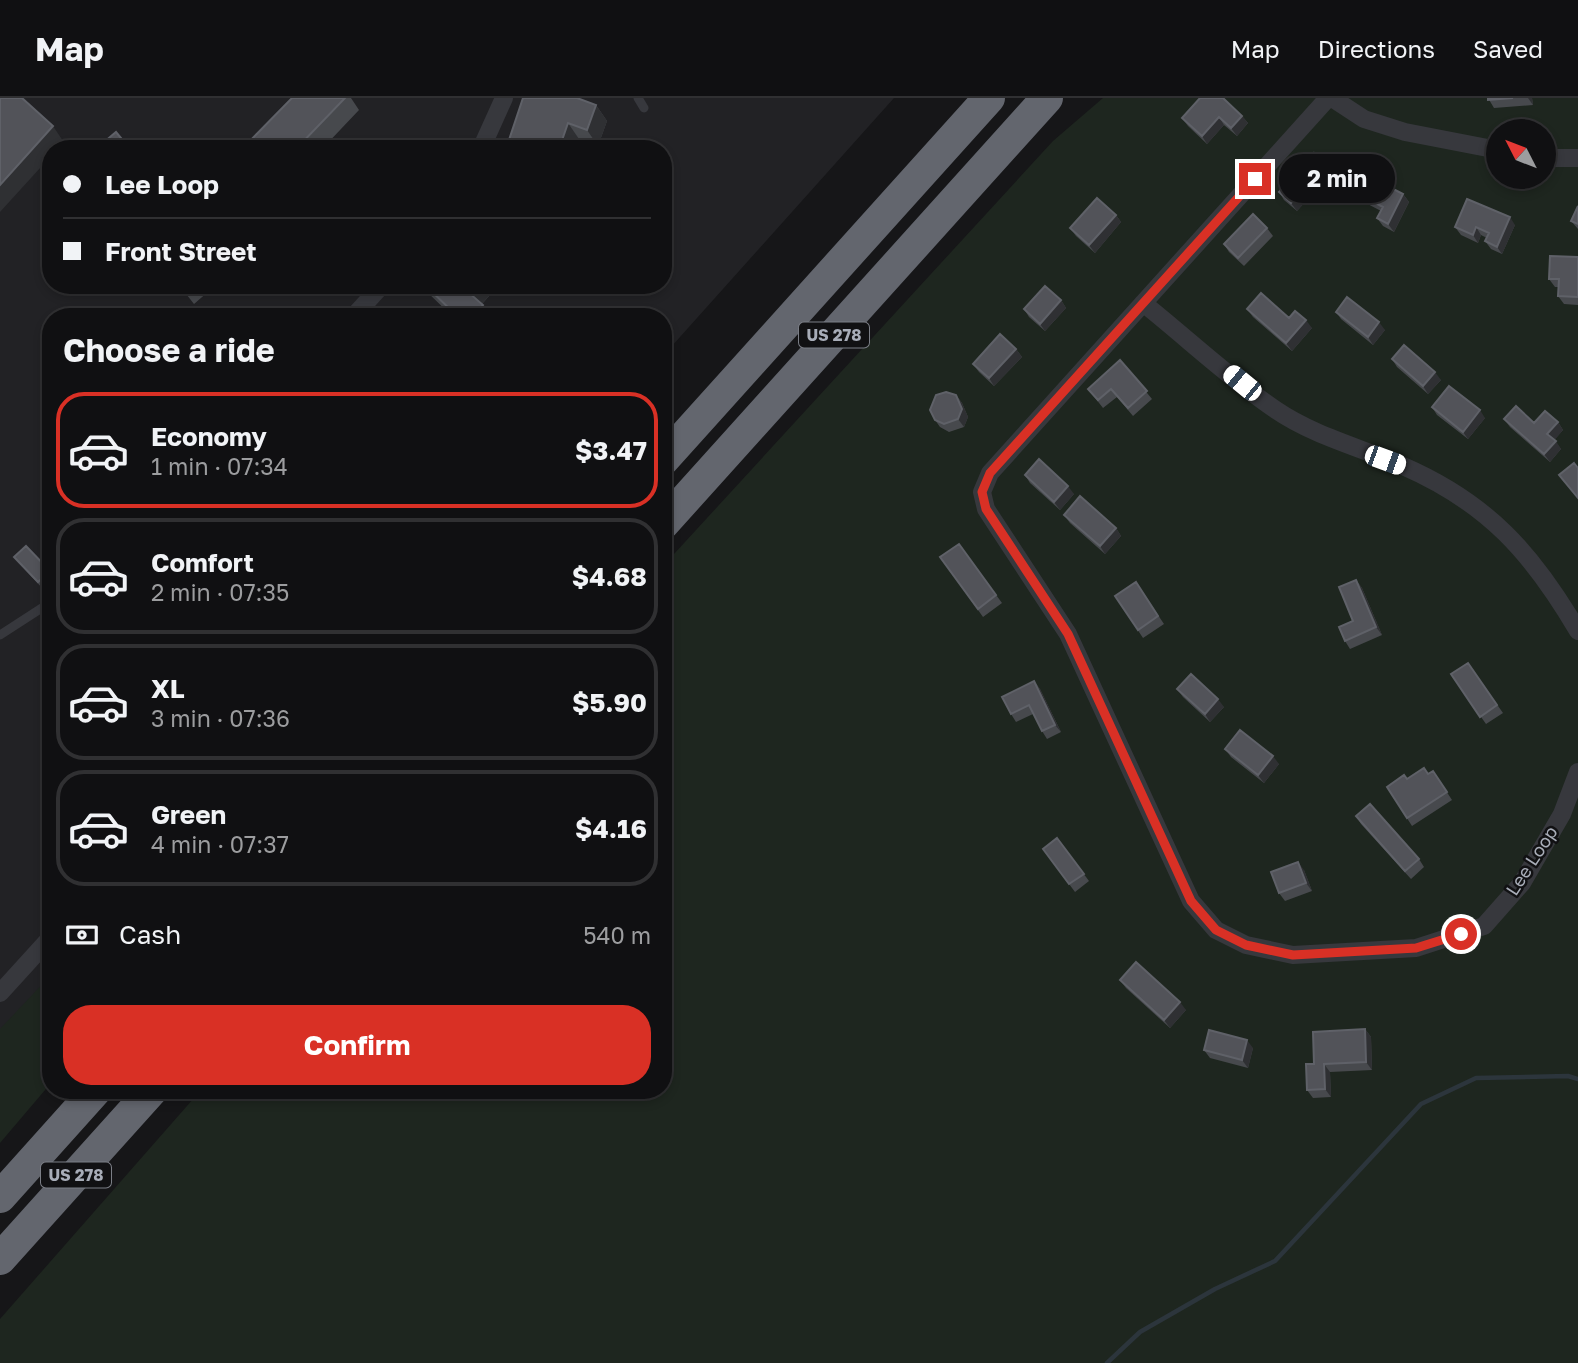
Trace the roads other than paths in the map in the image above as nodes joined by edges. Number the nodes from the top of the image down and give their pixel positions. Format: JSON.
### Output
{"nodes":[{"id":1,"x":493,"y":98,"type":"edge"},
{"id":2,"x":504,"y":98,"type":"edge"},
{"id":3,"x":638,"y":98,"type":"edge"},
{"id":4,"x":989,"y":98,"type":"edge"},
{"id":5,"x":1047,"y":98,"type":"edge"},
{"id":6,"x":1059,"y":98,"type":"edge"},
{"id":7,"x":1330,"y":98,"type":"edge"},
{"id":8,"x":644,"y":108,"type":"dead end"},
{"id":9,"x":494,"y":117,"type":"junction"},
{"id":10,"x":485,"y":140,"type":"edge"},
{"id":11,"x":1004,"y":145,"type":"junction"},
{"id":12,"x":1486,"y":148,"type":"edge"},
{"id":13,"x":1556,"y":158,"type":"edge"},
{"id":14,"x":1578,"y":158,"type":"edge"},
{"id":15,"x":374,"y":294,"type":"edge"},
{"id":16,"x":1143,"y":303,"type":"junction"},
{"id":17,"x":361,"y":308,"type":"edge"},
{"id":18,"x":672,"y":450,"type":"edge"},
{"id":19,"x":672,"y":514,"type":"edge"},
{"id":20,"x":42,"y":608,"type":"edge"},
{"id":21,"x":1578,"y":631,"type":"edge"},
{"id":22,"x":0,"y":635,"type":"edge"},
{"id":23,"x":1578,"y":772,"type":"edge"},
{"id":24,"x":42,"y":947,"type":"edge"},
{"id":25,"x":0,"y":993,"type":"edge"},
{"id":26,"x":88,"y":1099,"type":"edge"},
{"id":27,"x":144,"y":1099,"type":"edge"},
{"id":28,"x":0,"y":1197,"type":"edge"},
{"id":29,"x":0,"y":1259,"type":"edge"}],
"edges":[{"from":1,"to":9,"type":"street"},
{"from":2,"to":9,"type":"street"},
{"from":3,"to":8,"type":"lane"},
{"from":4,"to":18,"type":"highway","number":"US 278"},
{"from":5,"to":11,"type":"highway","number":"US 278"},
{"from":6,"to":11,"type":"highway"},
{"from":7,"to":12,"type":"street"},
{"from":7,"to":16,"type":"street"},
{"from":9,"to":10,"type":"street"},
{"from":11,"to":19,"type":"highway","number":"US 278"},
{"from":13,"to":14,"type":"street"},
{"from":15,"to":17,"type":"street"},
{"from":16,"to":21,"type":"street"},
{"from":16,"to":23,"type":"street","name":"Lee Loop"},
{"from":20,"to":22,"type":"lane"},
{"from":24,"to":25,"type":"street"},
{"from":26,"to":28,"type":"highway","number":"US 278"},
{"from":27,"to":29,"type":"highway","number":"US 278"}]}
